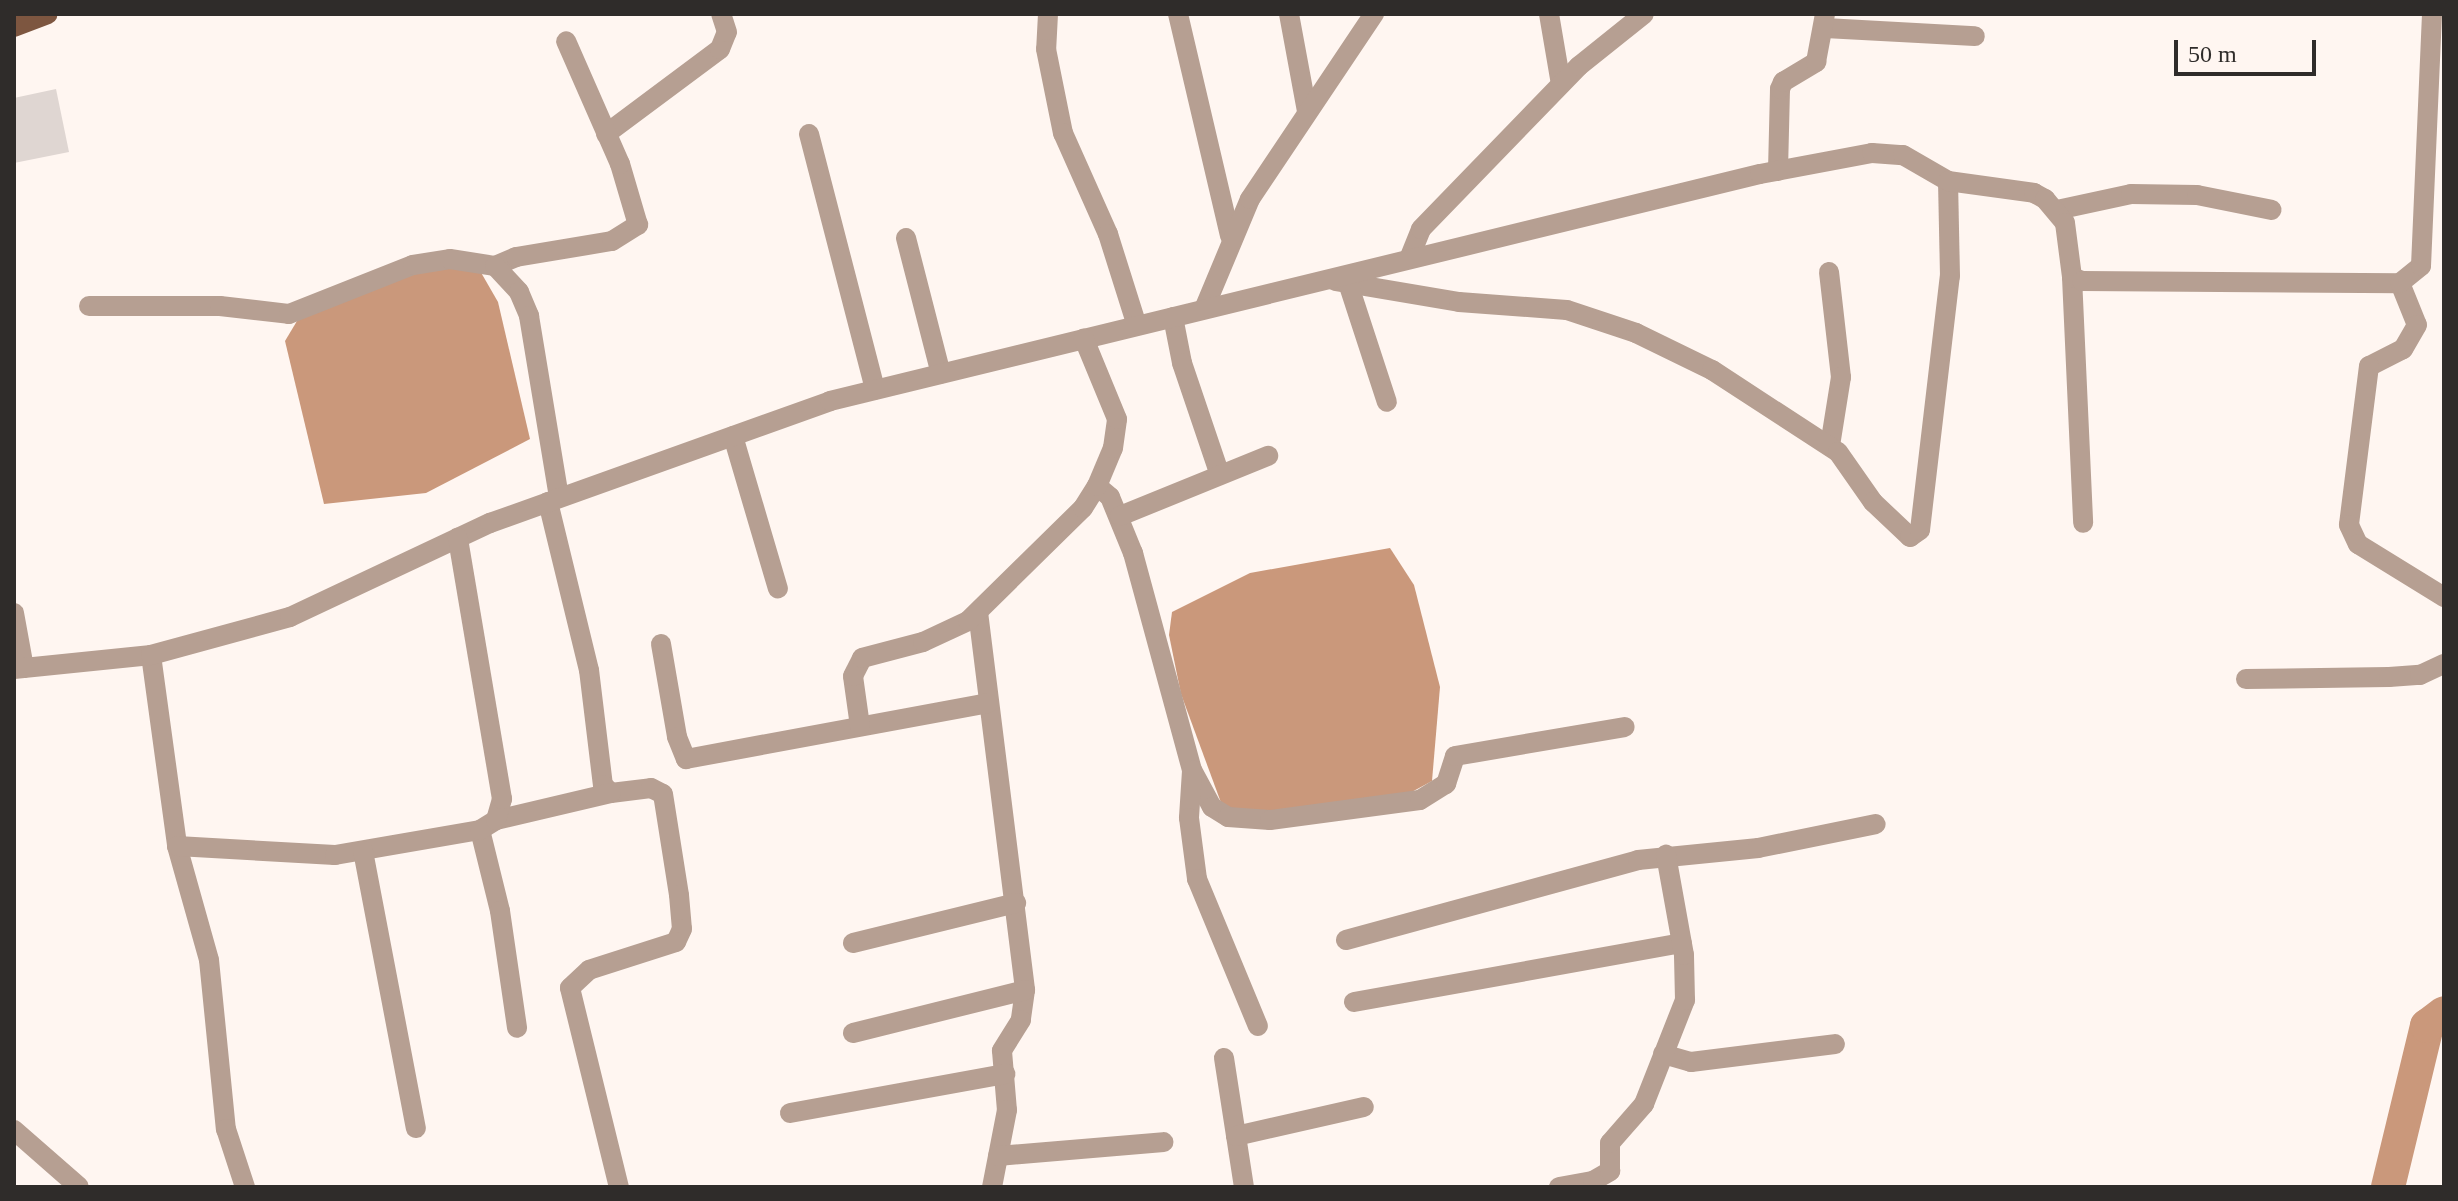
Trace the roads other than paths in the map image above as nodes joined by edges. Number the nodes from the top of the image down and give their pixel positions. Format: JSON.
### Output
{"nodes":[{"id":1,"x":48,"y":14,"type":"edge"},
{"id":2,"x":721,"y":14,"type":"edge"},
{"id":3,"x":1048,"y":14,"type":"edge"},
{"id":4,"x":1178,"y":14,"type":"edge"},
{"id":5,"x":1289,"y":14,"type":"edge"},
{"id":6,"x":1374,"y":14,"type":"edge"},
{"id":7,"x":1549,"y":14,"type":"edge"},
{"id":8,"x":1644,"y":14,"type":"edge"},
{"id":9,"x":2432,"y":14,"type":"edge"},
{"id":10,"x":1825,"y":21,"type":"edge"},
{"id":11,"x":14,"y":27,"type":"edge"},
{"id":12,"x":1975,"y":36,"type":"dead end"},
{"id":13,"x":566,"y":41,"type":"dead end"},
{"id":14,"x":1561,"y":84,"type":"junction"},
{"id":15,"x":1307,"y":111,"type":"junction"},
{"id":16,"x":606,"y":134,"type":"junction"},
{"id":17,"x":809,"y":134,"type":"dead end"},
{"id":18,"x":1778,"y":171,"type":"junction"},
{"id":19,"x":1948,"y":181,"type":"junction"},
{"id":20,"x":2057,"y":210,"type":"junction"},
{"id":21,"x":2272,"y":210,"type":"dead end"},
{"id":22,"x":1230,"y":236,"type":"junction"},
{"id":23,"x":906,"y":238,"type":"dead end"},
{"id":24,"x":1409,"y":259,"type":"junction"},
{"id":25,"x":495,"y":266,"type":"junction"},
{"id":26,"x":1829,"y":272,"type":"dead end"},
{"id":27,"x":2072,"y":277,"type":"junction"},
{"id":28,"x":1338,"y":281,"type":"junction"},
{"id":29,"x":2400,"y":283,"type":"junction"},
{"id":30,"x":89,"y":306,"type":"dead end"},
{"id":31,"x":1204,"y":309,"type":"junction"},
{"id":32,"x":1173,"y":317,"type":"junction"},
{"id":33,"x":1137,"y":326,"type":"junction"},
{"id":34,"x":1084,"y":339,"type":"junction"},
{"id":35,"x":941,"y":374,"type":"junction"},
{"id":36,"x":875,"y":390,"type":"junction"},
{"id":37,"x":1387,"y":402,"type":"dead end"},
{"id":38,"x":733,"y":436,"type":"junction"},
{"id":39,"x":1830,"y":446,"type":"junction"},
{"id":40,"x":1268,"y":456,"type":"dead end"},
{"id":41,"x":1220,"y":475,"type":"junction"},
{"id":42,"x":1097,"y":486,"type":"junction"},
{"id":43,"x":553,"y":500,"type":"junction"},
{"id":44,"x":1120,"y":516,"type":"junction"},
{"id":45,"x":2083,"y":523,"type":"dead end"},
{"id":46,"x":458,"y":538,"type":"junction"},
{"id":47,"x":778,"y":589,"type":"dead end"},
{"id":48,"x":2444,"y":597,"type":"edge"},
{"id":49,"x":978,"y":612,"type":"junction"},
{"id":50,"x":14,"y":613,"type":"edge"},
{"id":51,"x":661,"y":644,"type":"dead end"},
{"id":52,"x":151,"y":655,"type":"junction"},
{"id":53,"x":19,"y":668,"type":"edge"},
{"id":54,"x":2441,"y":668,"type":"edge"},
{"id":55,"x":2246,"y":679,"type":"dead end"},
{"id":56,"x":988,"y":703,"type":"junction"},
{"id":57,"x":860,"y":726,"type":"junction"},
{"id":58,"x":1625,"y":727,"type":"dead end"},
{"id":59,"x":1192,"y":770,"type":"junction"},
{"id":60,"x":611,"y":793,"type":"junction"},
{"id":61,"x":1876,"y":824,"type":"dead end"},
{"id":62,"x":488,"y":825,"type":"junction"},
{"id":63,"x":177,"y":846,"type":"junction"},
{"id":64,"x":363,"y":851,"type":"junction"},
{"id":65,"x":1666,"y":855,"type":"junction"},
{"id":66,"x":1016,"y":903,"type":"junction"},
{"id":67,"x":1346,"y":940,"type":"dead end"},
{"id":68,"x":853,"y":943,"type":"dead end"},
{"id":69,"x":1682,"y":943,"type":"junction"},
{"id":70,"x":1025,"y":990,"type":"junction"},
{"id":71,"x":1354,"y":1002,"type":"dead end"},
{"id":72,"x":1258,"y":1026,"type":"dead end"},
{"id":73,"x":517,"y":1028,"type":"dead end"},
{"id":74,"x":853,"y":1033,"type":"dead end"},
{"id":75,"x":1835,"y":1044,"type":"dead end"},
{"id":76,"x":1663,"y":1054,"type":"junction"},
{"id":77,"x":1224,"y":1058,"type":"dead end"},
{"id":78,"x":1005,"y":1074,"type":"junction"},
{"id":79,"x":1364,"y":1107,"type":"dead end"},
{"id":80,"x":790,"y":1113,"type":"dead end"},
{"id":81,"x":416,"y":1128,"type":"dead end"},
{"id":82,"x":14,"y":1130,"type":"edge"},
{"id":83,"x":1236,"y":1136,"type":"junction"},
{"id":84,"x":1163,"y":1142,"type":"dead end"},
{"id":85,"x":998,"y":1156,"type":"junction"},
{"id":86,"x":79,"y":1187,"type":"edge"},
{"id":87,"x":245,"y":1187,"type":"edge"},
{"id":88,"x":619,"y":1187,"type":"edge"},
{"id":89,"x":992,"y":1187,"type":"edge"},
{"id":90,"x":1244,"y":1187,"type":"edge"},
{"id":91,"x":1559,"y":1187,"type":"edge"}],
"edges":[{"from":1,"to":11,"type":"main road"},
{"from":2,"to":16,"type":"street"},
{"from":3,"to":33,"type":"street"},
{"from":4,"to":22,"type":"street"},
{"from":5,"to":15,"type":"street"},
{"from":6,"to":15,"type":"street"},
{"from":7,"to":14,"type":"street"},
{"from":8,"to":14,"type":"street"},
{"from":9,"to":29,"type":"street"},
{"from":10,"to":12,"type":"street"},
{"from":10,"to":18,"type":"street"},
{"from":13,"to":16,"type":"street"},
{"from":14,"to":24,"type":"street"},
{"from":15,"to":22,"type":"street"},
{"from":16,"to":25,"type":"street"},
{"from":17,"to":36,"type":"street"},
{"from":18,"to":19,"type":"street"},
{"from":18,"to":24,"type":"street"},
{"from":19,"to":20,"type":"street"},
{"from":19,"to":39,"type":"street"},
{"from":20,"to":21,"type":"street"},
{"from":20,"to":27,"type":"street"},
{"from":22,"to":31,"type":"street"},
{"from":23,"to":35,"type":"street"},
{"from":24,"to":28,"type":"street"},
{"from":25,"to":30,"type":"street"},
{"from":25,"to":43,"type":"street"},
{"from":26,"to":39,"type":"street"},
{"from":27,"to":29,"type":"street"},
{"from":27,"to":45,"type":"street"},
{"from":28,"to":31,"type":"street"},
{"from":28,"to":37,"type":"street"},
{"from":28,"to":39,"type":"street"},
{"from":29,"to":48,"type":"street"},
{"from":31,"to":32,"type":"street"},
{"from":32,"to":33,"type":"street"},
{"from":32,"to":41,"type":"street"},
{"from":33,"to":34,"type":"street"},
{"from":34,"to":35,"type":"street"},
{"from":34,"to":42,"type":"street"},
{"from":35,"to":36,"type":"street"},
{"from":36,"to":38,"type":"street"},
{"from":38,"to":43,"type":"street"},
{"from":38,"to":47,"type":"street"},
{"from":40,"to":41,"type":"street"},
{"from":41,"to":44,"type":"street"},
{"from":42,"to":44,"type":"street"},
{"from":42,"to":49,"type":"street"},
{"from":43,"to":46,"type":"street"},
{"from":43,"to":60,"type":"street"},
{"from":44,"to":59,"type":"street"},
{"from":46,"to":52,"type":"street"},
{"from":46,"to":62,"type":"street"},
{"from":49,"to":56,"type":"street"},
{"from":49,"to":57,"type":"street"},
{"from":50,"to":53,"type":"street"},
{"from":51,"to":57,"type":"street"},
{"from":52,"to":53,"type":"street"},
{"from":52,"to":63,"type":"street"},
{"from":54,"to":55,"type":"street"},
{"from":56,"to":57,"type":"street"},
{"from":56,"to":66,"type":"street"},
{"from":58,"to":59,"type":"street"},
{"from":59,"to":72,"type":"street"},
{"from":60,"to":62,"type":"street"},
{"from":60,"to":88,"type":"street"},
{"from":61,"to":65,"type":"street"},
{"from":62,"to":64,"type":"street"},
{"from":62,"to":73,"type":"street"},
{"from":63,"to":64,"type":"street"},
{"from":63,"to":87,"type":"street"},
{"from":64,"to":81,"type":"street"},
{"from":65,"to":67,"type":"street"},
{"from":65,"to":69,"type":"street"},
{"from":66,"to":68,"type":"street"},
{"from":66,"to":70,"type":"street"},
{"from":69,"to":71,"type":"street"},
{"from":69,"to":76,"type":"street"},
{"from":70,"to":74,"type":"street"},
{"from":70,"to":78,"type":"street"},
{"from":75,"to":76,"type":"street"},
{"from":76,"to":91,"type":"street"},
{"from":77,"to":83,"type":"street"},
{"from":78,"to":80,"type":"street"},
{"from":78,"to":85,"type":"street"},
{"from":79,"to":83,"type":"street"},
{"from":82,"to":86,"type":"street"},
{"from":83,"to":90,"type":"street"},
{"from":84,"to":85,"type":"street"},
{"from":85,"to":89,"type":"street"}]}
